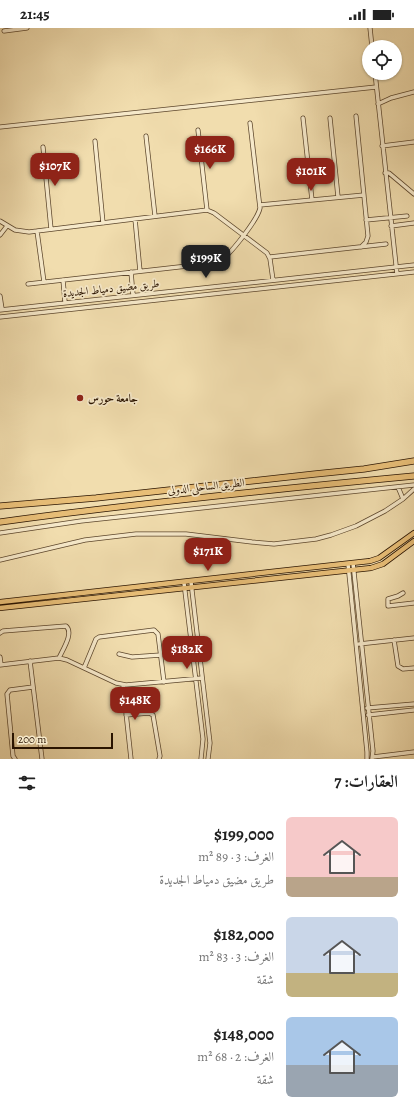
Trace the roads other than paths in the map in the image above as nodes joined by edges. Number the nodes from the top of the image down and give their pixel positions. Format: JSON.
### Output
{"nodes":[{"id":1,"x":27,"y":28,"type":"edge"},
{"id":2,"x":370,"y":28,"type":"edge"},
{"id":3,"x":4,"y":31,"type":"dead end"},
{"id":4,"x":371,"y":40,"type":"edge"},
{"id":5,"x":376,"y":80,"type":"edge"},
{"id":6,"x":376,"y":87,"type":"junction"},
{"id":7,"x":414,"y":92,"type":"edge"},
{"id":8,"x":378,"y":104,"type":"junction"},
{"id":9,"x":356,"y":116,"type":"dead end"},
{"id":10,"x":303,"y":118,"type":"dead end"},
{"id":11,"x":330,"y":118,"type":"dead end"},
{"id":12,"x":250,"y":123,"type":"dead end"},
{"id":13,"x":0,"y":127,"type":"edge"},
{"id":14,"x":198,"y":130,"type":"dead end"},
{"id":15,"x":146,"y":136,"type":"dead end"},
{"id":16,"x":94,"y":141,"type":"dead end"},
{"id":17,"x":414,"y":142,"type":"edge"},
{"id":18,"x":382,"y":146,"type":"junction"},
{"id":19,"x":43,"y":147,"type":"dead end"},
{"id":20,"x":386,"y":173,"type":"junction"},
{"id":21,"x":414,"y":194,"type":"edge"},
{"id":22,"x":364,"y":195,"type":"junction"},
{"id":23,"x":338,"y":197,"type":"junction"},
{"id":24,"x":312,"y":200,"type":"junction"},
{"id":25,"x":260,"y":205,"type":"junction"},
{"id":26,"x":207,"y":210,"type":"junction"},
{"id":27,"x":155,"y":216,"type":"junction"},
{"id":28,"x":407,"y":216,"type":"dead end"},
{"id":29,"x":390,"y":218,"type":"junction"},
{"id":30,"x":135,"y":219,"type":"junction"},
{"id":31,"x":366,"y":220,"type":"junction"},
{"id":32,"x":0,"y":221,"type":"edge"},
{"id":33,"x":103,"y":223,"type":"junction"},
{"id":34,"x":414,"y":223,"type":"edge"},
{"id":35,"x":7,"y":226,"type":"junction"},
{"id":36,"x":391,"y":226,"type":"junction"},
{"id":37,"x":51,"y":229,"type":"junction"},
{"id":38,"x":37,"y":231,"type":"junction"},
{"id":39,"x":243,"y":234,"type":"junction"},
{"id":40,"x":0,"y":235,"type":"edge"},
{"id":41,"x":386,"y":244,"type":"dead end"},
{"id":42,"x":361,"y":247,"type":"junction"},
{"id":43,"x":270,"y":257,"type":"junction"},
{"id":44,"x":414,"y":264,"type":"edge"},
{"id":45,"x":396,"y":266,"type":"junction"},
{"id":46,"x":140,"y":271,"type":"junction"},
{"id":47,"x":131,"y":272,"type":"junction"},
{"id":48,"x":414,"y":272,"type":"edge"},
{"id":49,"x":397,"y":274,"type":"junction"},
{"id":50,"x":63,"y":280,"type":"junction"},
{"id":51,"x":273,"y":280,"type":"junction"},
{"id":52,"x":44,"y":282,"type":"junction"},
{"id":53,"x":242,"y":283,"type":"junction"},
{"id":54,"x":28,"y":284,"type":"dead end"},
{"id":55,"x":244,"y":290,"type":"junction"},
{"id":56,"x":133,"y":295,"type":"junction"},
{"id":57,"x":0,"y":296,"type":"edge"},
{"id":58,"x":65,"y":302,"type":"junction"},
{"id":59,"x":1,"y":309,"type":"edge"},
{"id":60,"x":0,"y":316,"type":"edge"},
{"id":61,"x":414,"y":461,"type":"edge"},
{"id":62,"x":414,"y":476,"type":"edge"},
{"id":63,"x":414,"y":485,"type":"edge"},
{"id":64,"x":398,"y":487,"type":"junction"},
{"id":65,"x":414,"y":489,"type":"edge"},
{"id":66,"x":403,"y":499,"type":"junction"},
{"id":67,"x":0,"y":506,"type":"edge"},
{"id":68,"x":0,"y":522,"type":"edge"},
{"id":69,"x":0,"y":533,"type":"edge"},
{"id":70,"x":414,"y":533,"type":"edge"},
{"id":71,"x":414,"y":541,"type":"edge"},
{"id":72,"x":0,"y":560,"type":"edge"},
{"id":73,"x":350,"y":563,"type":"junction"},
{"id":74,"x":351,"y":570,"type":"junction"},
{"id":75,"x":191,"y":582,"type":"junction"},
{"id":76,"x":184,"y":583,"type":"junction"},
{"id":77,"x":191,"y":588,"type":"junction"},
{"id":78,"x":185,"y":589,"type":"junction"},
{"id":79,"x":403,"y":593,"type":"dead end"},
{"id":80,"x":0,"y":602,"type":"edge"},
{"id":81,"x":414,"y":603,"type":"edge"},
{"id":82,"x":0,"y":608,"type":"edge"},
{"id":83,"x":0,"y":633,"type":"edge"},
{"id":84,"x":414,"y":638,"type":"edge"},
{"id":85,"x":394,"y":640,"type":"junction"},
{"id":86,"x":356,"y":644,"type":"junction"},
{"id":87,"x":361,"y":644,"type":"junction"},
{"id":88,"x":119,"y":654,"type":"dead end"},
{"id":89,"x":161,"y":655,"type":"junction"},
{"id":90,"x":0,"y":657,"type":"edge"},
{"id":91,"x":59,"y":658,"type":"junction"},
{"id":92,"x":30,"y":661,"type":"junction"},
{"id":93,"x":0,"y":665,"type":"edge"},
{"id":94,"x":84,"y":668,"type":"junction"},
{"id":95,"x":414,"y":668,"type":"edge"},
{"id":96,"x":196,"y":678,"type":"junction"},
{"id":97,"x":202,"y":678,"type":"junction"},
{"id":98,"x":164,"y":682,"type":"junction"},
{"id":99,"x":123,"y":685,"type":"junction"},
{"id":100,"x":34,"y":687,"type":"junction"},
{"id":101,"x":414,"y":704,"type":"edge"},
{"id":102,"x":402,"y":705,"type":"junction"},
{"id":103,"x":368,"y":708,"type":"junction"},
{"id":104,"x":362,"y":709,"type":"junction"},
{"id":105,"x":414,"y":710,"type":"edge"},
{"id":106,"x":403,"y":711,"type":"junction"},
{"id":107,"x":126,"y":715,"type":"junction"},
{"id":108,"x":363,"y":715,"type":"junction"},
{"id":109,"x":369,"y":715,"type":"junction"},
{"id":110,"x":414,"y":752,"type":"edge"},
{"id":111,"x":373,"y":758,"type":"edge"},
{"id":112,"x":15,"y":759,"type":"edge"},
{"id":113,"x":42,"y":759,"type":"edge"},
{"id":114,"x":131,"y":759,"type":"edge"},
{"id":115,"x":159,"y":759,"type":"edge"},
{"id":116,"x":202,"y":759,"type":"edge"},
{"id":117,"x":208,"y":759,"type":"edge"},
{"id":118,"x":366,"y":759,"type":"edge"}],
"edges":[{"from":1,"to":3,"type":"street"},
{"from":2,"to":4,"type":"street"},
{"from":5,"to":6,"type":"street"},
{"from":6,"to":8,"type":"street"},
{"from":6,"to":13,"type":"street"},
{"from":7,"to":8,"type":"street"},
{"from":8,"to":18,"type":"street"},
{"from":9,"to":22,"type":"street"},
{"from":10,"to":24,"type":"street"},
{"from":11,"to":23,"type":"street"},
{"from":12,"to":25,"type":"street"},
{"from":14,"to":26,"type":"street"},
{"from":15,"to":27,"type":"street"},
{"from":16,"to":33,"type":"street"},
{"from":17,"to":18,"type":"street"},
{"from":18,"to":20,"type":"street"},
{"from":19,"to":37,"type":"street"},
{"from":20,"to":21,"type":"street"},
{"from":20,"to":29,"type":"street"},
{"from":22,"to":23,"type":"street"},
{"from":22,"to":31,"type":"street"},
{"from":23,"to":24,"type":"street"},
{"from":24,"to":25,"type":"street"},
{"from":25,"to":39,"type":"street"},
{"from":26,"to":27,"type":"street"},
{"from":26,"to":39,"type":"street"},
{"from":27,"to":30,"type":"street"},
{"from":28,"to":29,"type":"street"},
{"from":29,"to":31,"type":"street"},
{"from":29,"to":36,"type":"street"},
{"from":30,"to":33,"type":"street"},
{"from":30,"to":46,"type":"street"},
{"from":31,"to":42,"type":"street"},
{"from":32,"to":35,"type":"street"},
{"from":33,"to":37,"type":"street"},
{"from":34,"to":36,"type":"street"},
{"from":35,"to":38,"type":"street"},
{"from":35,"to":40,"type":"street"},
{"from":36,"to":45,"type":"street"},
{"from":37,"to":38,"type":"street"},
{"from":38,"to":52,"type":"street"},
{"from":39,"to":43,"type":"street"},
{"from":39,"to":46,"type":"street"},
{"from":41,"to":42,"type":"street"},
{"from":42,"to":43,"type":"street"},
{"from":43,"to":51,"type":"street"},
{"from":44,"to":45,"type":"street","name":"طريق مضيق دمياط الجديدة"},
{"from":45,"to":49,"type":"street"},
{"from":45,"to":51,"type":"street","name":"طريق مضيق دمياط الجديدة"},
{"from":46,"to":47,"type":"street"},
{"from":47,"to":50,"type":"street"},
{"from":47,"to":56,"type":"street"},
{"from":48,"to":49,"type":"street","name":"طريق مضيق دمياط الجديدة"},
{"from":49,"to":55,"type":"street","name":"طريق مضيق دمياط الجديدة"},
{"from":50,"to":52,"type":"street"},
{"from":50,"to":58,"type":"street"},
{"from":51,"to":53,"type":"street","name":"طريق مضيق دمياط الجديدة"},
{"from":52,"to":54,"type":"street"},
{"from":53,"to":55,"type":"street"},
{"from":53,"to":56,"type":"street","name":"طريق مضيق دمياط الجديدة"},
{"from":55,"to":60,"type":"street","name":"طريق مضيق دمياط الجديدة"},
{"from":56,"to":58,"type":"street","name":"طريق مضيق دمياط الجديدة"},
{"from":57,"to":59,"type":"street"},
{"from":58,"to":59,"type":"street","name":"طريق مضيق دمياط الجديدة"},
{"from":61,"to":67,"type":"highway","name":"الطريق الساحلى الدولى"},
{"from":62,"to":68,"type":"highway","name":"الطريق الساحلى الدولى"},
{"from":63,"to":64,"type":"street"},
{"from":64,"to":66,"type":"street"},
{"from":64,"to":69,"type":"street"},
{"from":65,"to":66,"type":"street"},
{"from":66,"to":72,"type":"street"},
{"from":70,"to":73,"type":"main road"},
{"from":71,"to":74,"type":"main road"},
{"from":73,"to":74,"type":"street"},
{"from":73,"to":75,"type":"main road"},
{"from":74,"to":77,"type":"main road"},
{"from":74,"to":86,"type":"street"},
{"from":74,"to":87,"type":"street"},
{"from":75,"to":76,"type":"main road"},
{"from":75,"to":77,"type":"street"},
{"from":76,"to":78,"type":"street"},
{"from":76,"to":80,"type":"main road"},
{"from":77,"to":78,"type":"main road"},
{"from":77,"to":97,"type":"street"},
{"from":78,"to":82,"type":"main road"},
{"from":78,"to":96,"type":"street"},
{"from":79,"to":81,"type":"street"},
{"from":83,"to":91,"type":"street"},
{"from":84,"to":85,"type":"street"},
{"from":85,"to":87,"type":"street"},
{"from":85,"to":95,"type":"street"},
{"from":86,"to":87,"type":"street"},
{"from":86,"to":104,"type":"street"},
{"from":87,"to":103,"type":"street"},
{"from":88,"to":89,"type":"street"},
{"from":89,"to":94,"type":"street"},
{"from":89,"to":98,"type":"street"},
{"from":90,"to":93,"type":"street"},
{"from":91,"to":92,"type":"street"},
{"from":91,"to":94,"type":"street"},
{"from":92,"to":93,"type":"street"},
{"from":92,"to":100,"type":"street"},
{"from":94,"to":99,"type":"street"},
{"from":96,"to":97,"type":"street"},
{"from":96,"to":98,"type":"street"},
{"from":96,"to":116,"type":"street"},
{"from":97,"to":117,"type":"street"},
{"from":98,"to":99,"type":"street"},
{"from":99,"to":107,"type":"street"},
{"from":100,"to":112,"type":"street"},
{"from":100,"to":113,"type":"street"},
{"from":101,"to":102,"type":"street"},
{"from":102,"to":103,"type":"street"},
{"from":102,"to":106,"type":"street"},
{"from":103,"to":104,"type":"street"},
{"from":103,"to":109,"type":"street"},
{"from":104,"to":108,"type":"street"},
{"from":105,"to":106,"type":"street"},
{"from":106,"to":109,"type":"street"},
{"from":107,"to":114,"type":"street"},
{"from":107,"to":115,"type":"street"},
{"from":108,"to":109,"type":"street"},
{"from":108,"to":118,"type":"street"},
{"from":109,"to":111,"type":"street"},
{"from":110,"to":111,"type":"street"}]}
